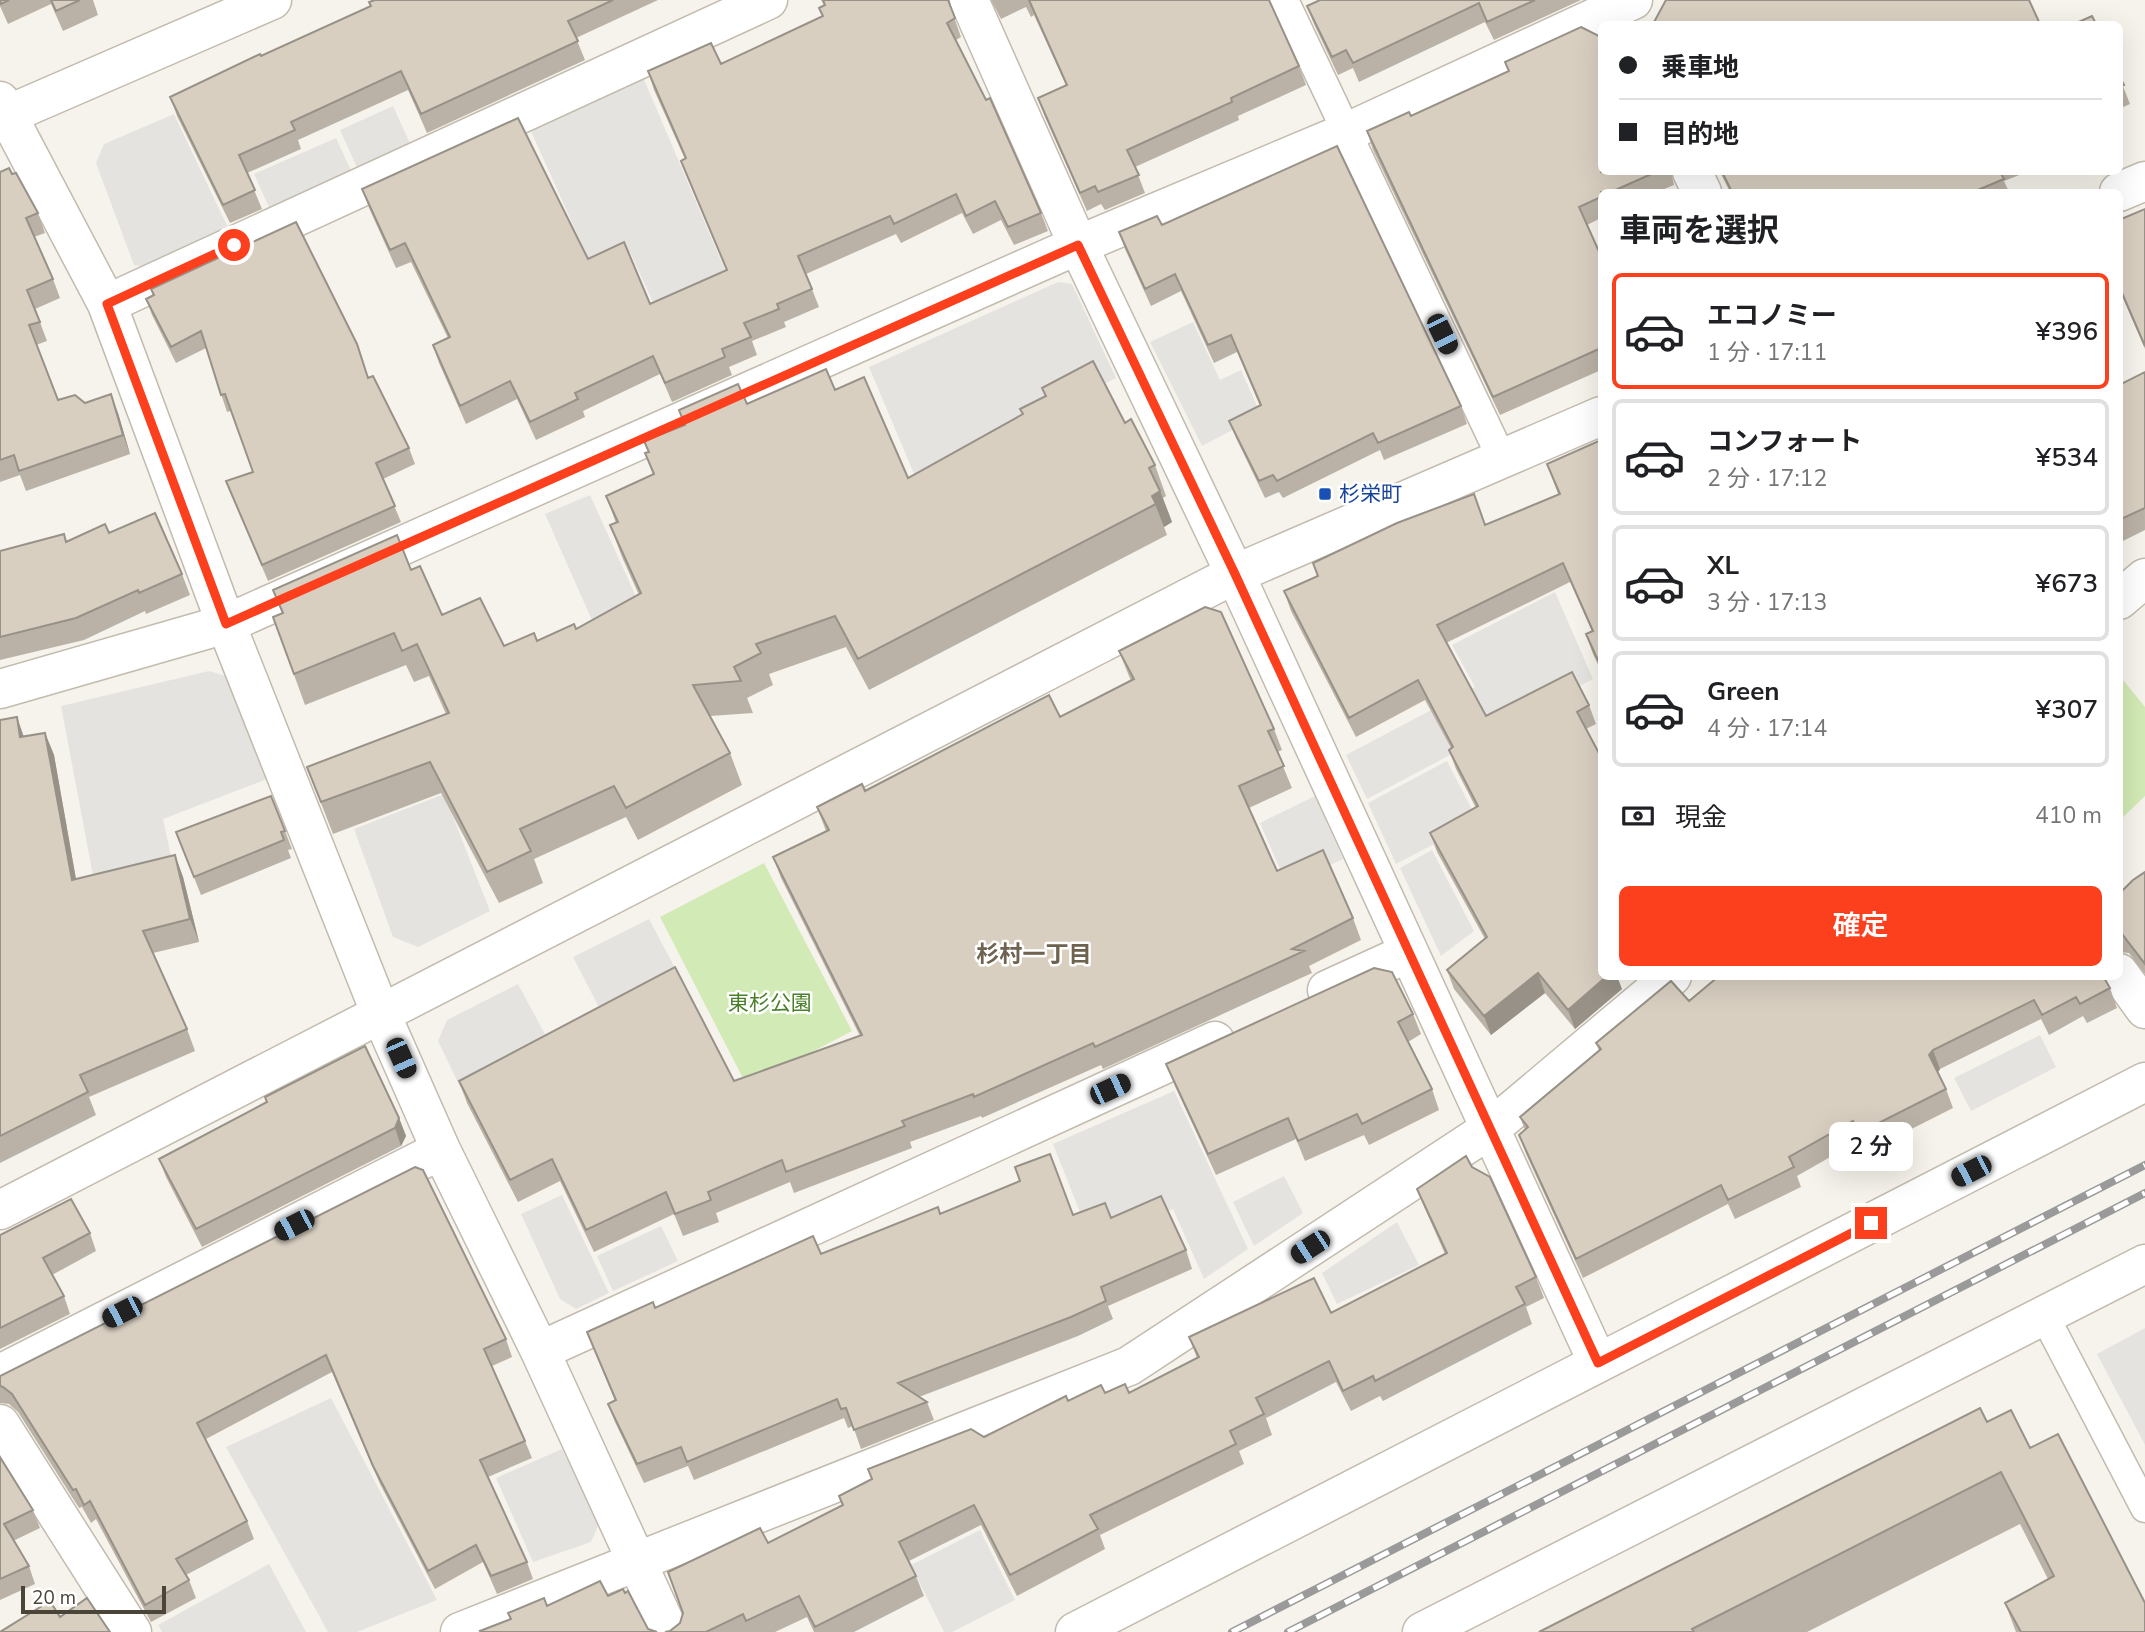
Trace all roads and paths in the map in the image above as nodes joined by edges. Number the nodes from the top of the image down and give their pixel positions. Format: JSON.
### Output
{"nodes":[{"id":1,"x":272,"y":0,"type":"edge"},
{"id":2,"x":768,"y":0,"type":"edge"},
{"id":3,"x":969,"y":0,"type":"edge"},
{"id":4,"x":1284,"y":0,"type":"edge"},
{"id":5,"x":1620,"y":8,"type":"edge"},
{"id":6,"x":2,"y":112,"type":"edge"},
{"id":7,"x":1345,"y":134,"type":"junction"},
{"id":8,"x":2145,"y":181,"type":"edge"},
{"id":9,"x":2123,"y":190,"type":"edge"},
{"id":10,"x":1078,"y":245,"type":"junction"},
{"id":11,"x":107,"y":304,"type":"junction"},
{"id":12,"x":1598,"y":417,"type":"edge"},
{"id":13,"x":1502,"y":459,"type":"junction"},
{"id":14,"x":1235,"y":574,"type":"junction"},
{"id":15,"x":2145,"y":578,"type":"edge"},
{"id":16,"x":2123,"y":597,"type":"edge"},
{"id":17,"x":226,"y":624,"type":"junction"},
{"id":18,"x":0,"y":689,"type":"edge"},
{"id":19,"x":1408,"y":953,"type":"junction"},
{"id":20,"x":2123,"y":979,"type":"edge"},
{"id":21,"x":1667,"y":980,"type":"edge"},
{"id":22,"x":1295,"y":1005,"type":"edge"},
{"id":23,"x":2145,"y":1009,"type":"edge"},
{"id":24,"x":380,"y":1012,"type":"junction"},
{"id":25,"x":1244,"y":1028,"type":"edge"},
{"id":26,"x":2145,"y":1082,"type":"edge"},
{"id":27,"x":1490,"y":1129,"type":"junction"},
{"id":28,"x":441,"y":1150,"type":"junction"},
{"id":29,"x":0,"y":1210,"type":"edge"},
{"id":30,"x":2145,"y":1264,"type":"edge"},
{"id":31,"x":2044,"y":1315,"type":"junction"},
{"id":32,"x":540,"y":1351,"type":"junction"},
{"id":33,"x":1598,"y":1363,"type":"junction"},
{"id":34,"x":0,"y":1374,"type":"edge"},
{"id":35,"x":0,"y":1424,"type":"edge"},
{"id":36,"x":2145,"y":1508,"type":"edge"},
{"id":37,"x":636,"y":1564,"type":"junction"},
{"id":38,"x":132,"y":1632,"type":"edge"},
{"id":39,"x":460,"y":1632,"type":"edge"},
{"id":40,"x":669,"y":1632,"type":"edge"},
{"id":41,"x":1075,"y":1632,"type":"edge"},
{"id":42,"x":1422,"y":1632,"type":"edge"}],
"edges":[{"from":1,"to":6,"type":"street"},
{"from":2,"to":11,"type":"street"},
{"from":3,"to":10,"type":"street"},
{"from":4,"to":7,"type":"lane"},
{"from":5,"to":7,"type":"street"},
{"from":6,"to":11,"type":"street"},
{"from":7,"to":10,"type":"street"},
{"from":7,"to":13,"type":"lane"},
{"from":8,"to":9,"type":"street"},
{"from":10,"to":14,"type":"street"},
{"from":10,"to":17,"type":"street"},
{"from":11,"to":17,"type":"street"},
{"from":12,"to":13,"type":"street"},
{"from":13,"to":14,"type":"street"},
{"from":14,"to":19,"type":"street"},
{"from":14,"to":24,"type":"street"},
{"from":15,"to":16,"type":"street"},
{"from":17,"to":18,"type":"street"},
{"from":17,"to":24,"type":"street"},
{"from":19,"to":22,"type":"street"},
{"from":19,"to":27,"type":"street"},
{"from":20,"to":23,"type":"street"},
{"from":21,"to":27,"type":"street"},
{"from":24,"to":28,"type":"street"},
{"from":24,"to":29,"type":"street"},
{"from":25,"to":32,"type":"street"},
{"from":26,"to":33,"type":"street"},
{"from":27,"to":33,"type":"street"},
{"from":27,"to":37,"type":"street"},
{"from":28,"to":32,"type":"street"},
{"from":28,"to":34,"type":"street"},
{"from":30,"to":31,"type":"street"},
{"from":31,"to":36,"type":"lane"},
{"from":31,"to":42,"type":"street"},
{"from":32,"to":37,"type":"street"},
{"from":33,"to":41,"type":"street"},
{"from":35,"to":38,"type":"street"},
{"from":37,"to":39,"type":"street"},
{"from":37,"to":40,"type":"street"}]}
